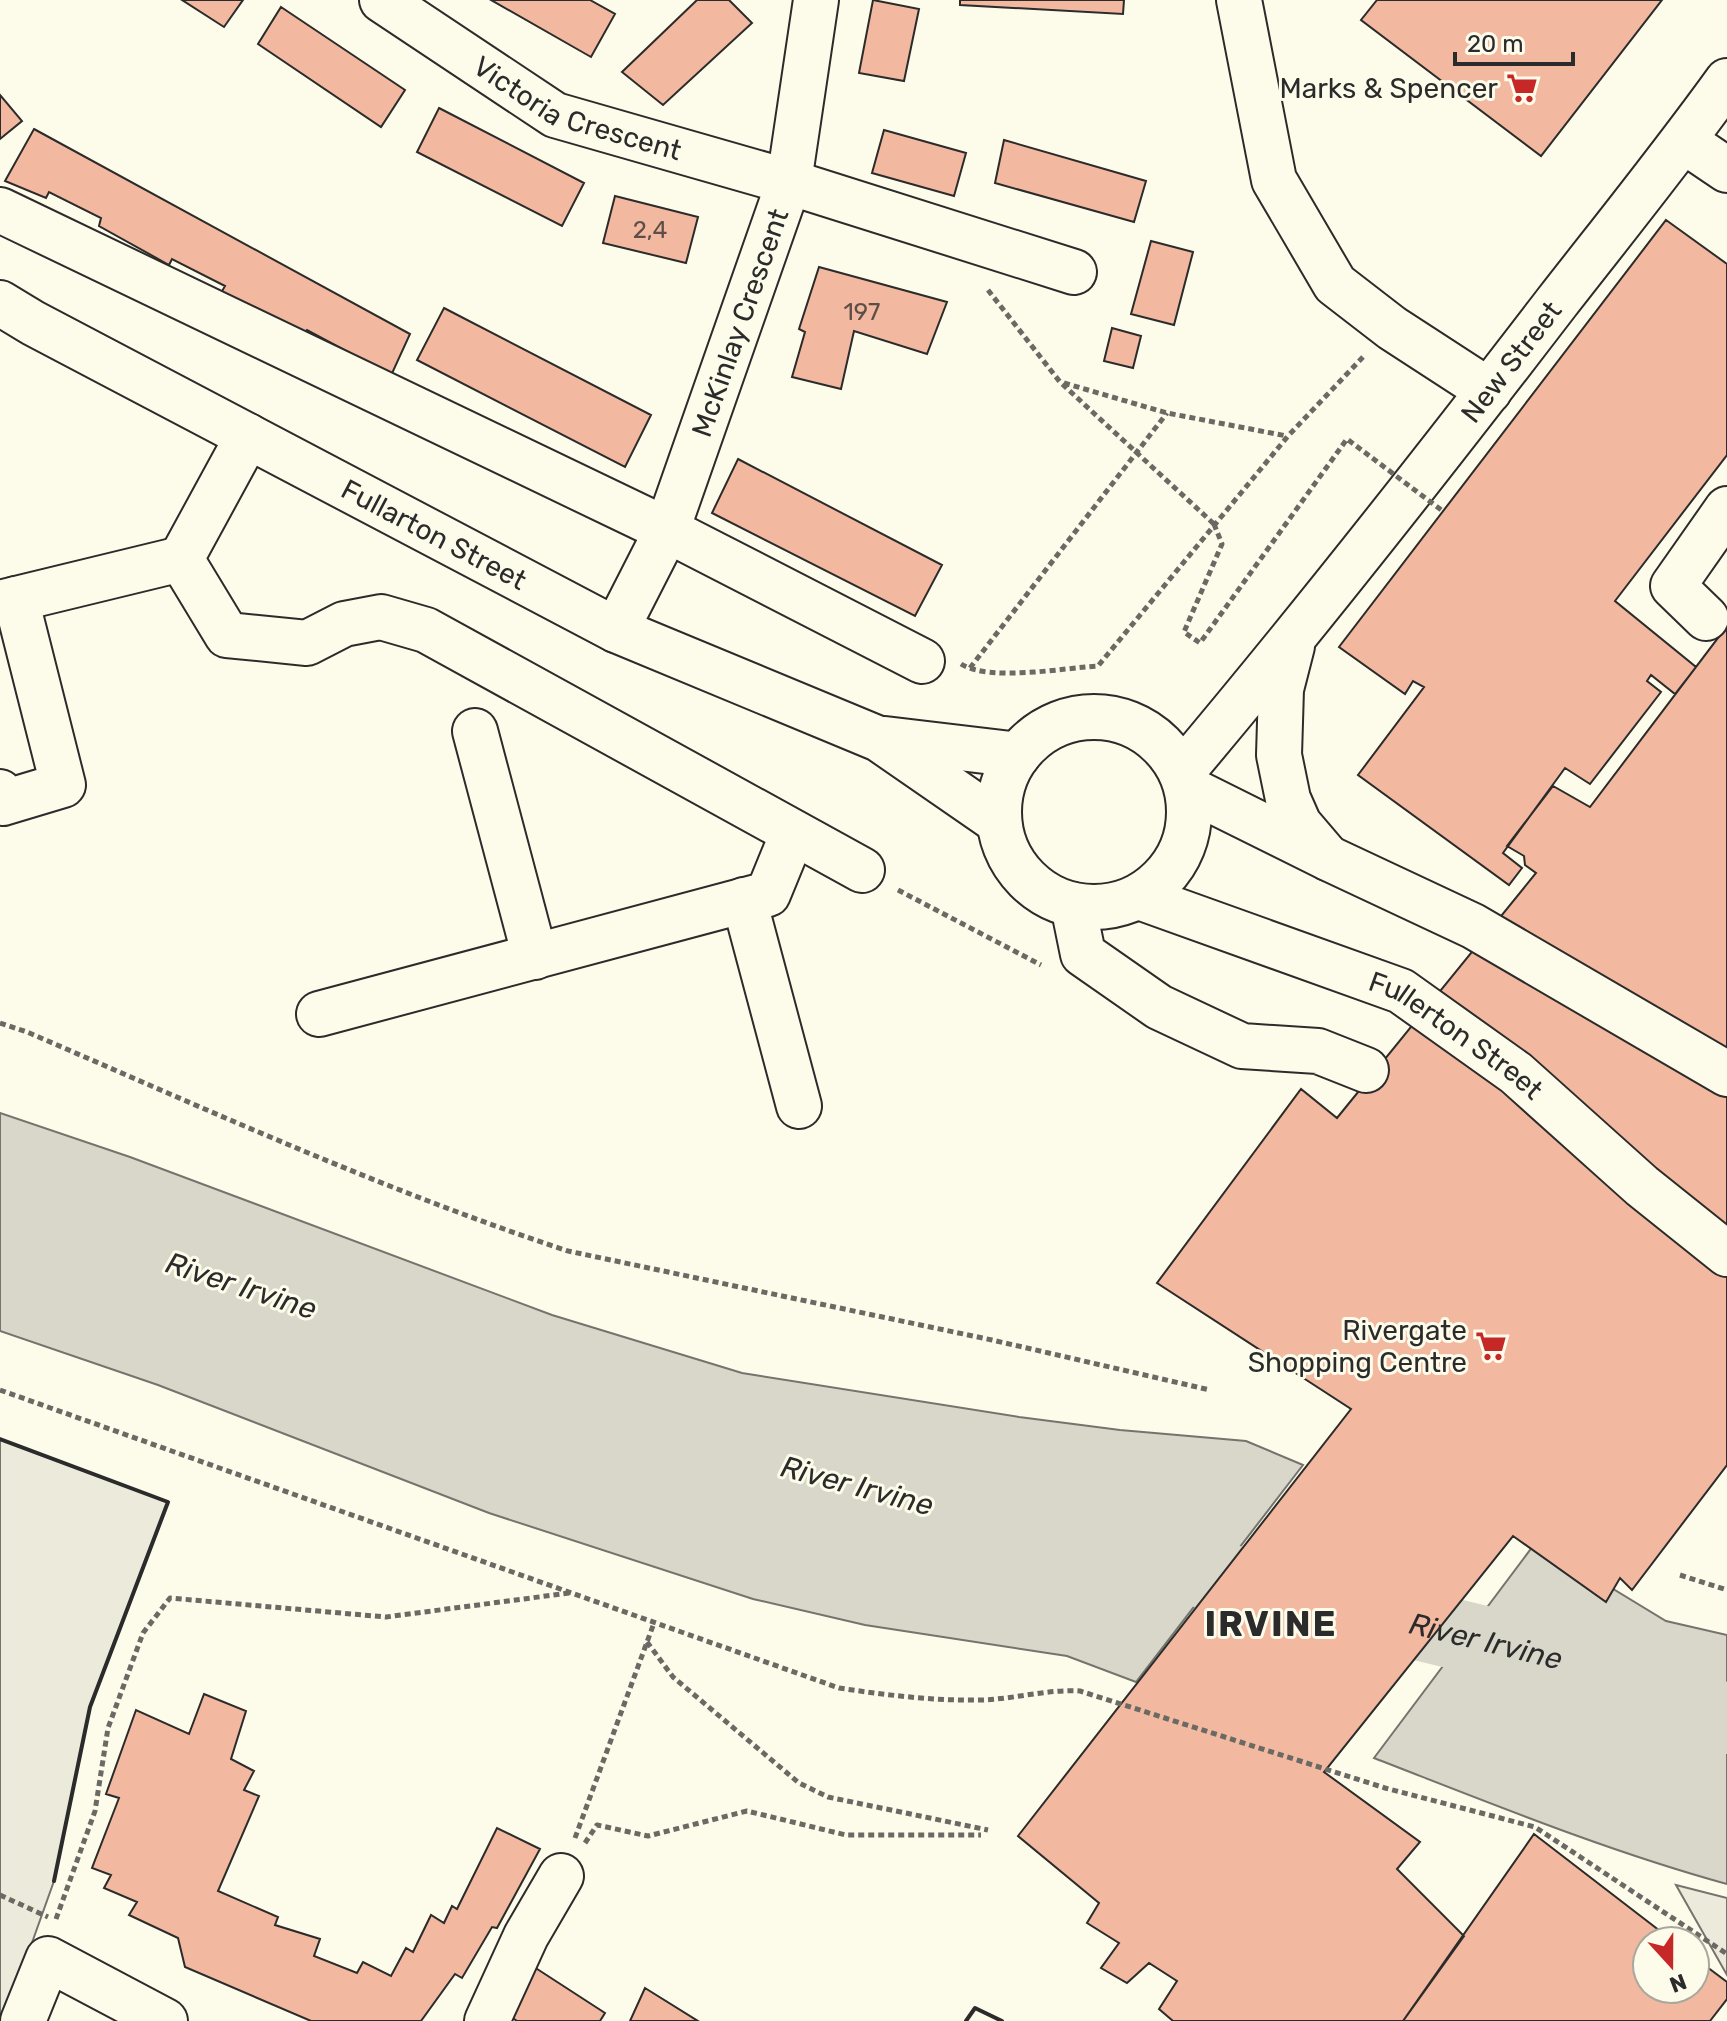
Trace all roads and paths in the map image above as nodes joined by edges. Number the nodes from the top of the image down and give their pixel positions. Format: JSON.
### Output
{"nodes":[{"id":1,"x":382,"y":0,"type":"edge"},
{"id":2,"x":816,"y":0,"type":"edge"},
{"id":3,"x":1239,"y":0,"type":"edge"},
{"id":4,"x":1727,"y":81,"type":"edge"},
{"id":5,"x":1684,"y":141,"type":"junction"},
{"id":6,"x":1727,"y":170,"type":"edge"},
{"id":7,"x":789,"y":182,"type":"junction"},
{"id":8,"x":0,"y":210,"type":"edge"},
{"id":9,"x":1074,"y":272,"type":"dead end"},
{"id":10,"x":986,"y":288,"type":"dead end"},
{"id":11,"x":0,"y":303,"type":"edge"},
{"id":12,"x":1392,"y":328,"type":"junction"},
{"id":13,"x":1060,"y":382,"type":"junction"},
{"id":14,"x":1489,"y":391,"type":"junction"},
{"id":15,"x":1167,"y":413,"type":"junction"},
{"id":16,"x":248,"y":436,"type":"junction"},
{"id":17,"x":1288,"y":436,"type":"junction"},
{"id":18,"x":1137,"y":452,"type":"junction"},
{"id":19,"x":1727,"y":509,"type":"edge"},
{"id":20,"x":1444,"y":512,"type":"dead end"},
{"id":21,"x":1214,"y":524,"type":"junction"},
{"id":22,"x":667,"y":530,"type":"junction"},
{"id":23,"x":181,"y":559,"type":"junction"},
{"id":24,"x":8,"y":601,"type":"edge"},
{"id":25,"x":1706,"y":618,"type":"dead end"},
{"id":26,"x":616,"y":630,"type":"junction"},
{"id":27,"x":1293,"y":640,"type":"junction"},
{"id":28,"x":922,"y":661,"type":"joint"},
{"id":29,"x":969,"y":669,"type":"junction"},
{"id":30,"x":475,"y":731,"type":"dead end"},
{"id":31,"x":879,"y":739,"type":"junction"},
{"id":32,"x":1018,"y":755,"type":"junction"},
{"id":33,"x":1184,"y":780,"type":"junction"},
{"id":34,"x":0,"y":792,"type":"edge"},
{"id":35,"x":999,"y":822,"type":"junction"},
{"id":36,"x":793,"y":833,"type":"junction"},
{"id":37,"x":1328,"y":858,"type":"junction"},
{"id":38,"x":862,"y":870,"type":"joint"},
{"id":39,"x":1139,"y":897,"type":"junction"},
{"id":40,"x":744,"y":900,"type":"junction"},
{"id":41,"x":1073,"y":905,"type":"junction"},
{"id":42,"x":1083,"y":954,"type":"junction"},
{"id":43,"x":535,"y":957,"type":"junction"},
{"id":44,"x":319,"y":1014,"type":"dead end"},
{"id":45,"x":0,"y":1023,"type":"edge"},
{"id":46,"x":1366,"y":1070,"type":"dead end"},
{"id":47,"x":1727,"y":1074,"type":"edge"},
{"id":48,"x":799,"y":1106,"type":"dead end"},
{"id":49,"x":1727,"y":1254,"type":"edge"},
{"id":50,"x":0,"y":1390,"type":"edge"},
{"id":51,"x":1210,"y":1390,"type":"dead end"},
{"id":52,"x":1680,"y":1575,"type":"dead end"},
{"id":53,"x":1727,"y":1590,"type":"edge"},
{"id":54,"x":570,"y":1593,"type":"junction"},
{"id":55,"x":654,"y":1623,"type":"junction"},
{"id":56,"x":647,"y":1642,"type":"junction"},
{"id":57,"x":988,"y":1830,"type":"dead end"},
{"id":58,"x":981,"y":1835,"type":"dead end"},
{"id":59,"x":561,"y":1876,"type":"junction"},
{"id":60,"x":56,"y":1920,"type":"dead end"},
{"id":61,"x":1727,"y":1954,"type":"edge"},
{"id":62,"x":23,"y":2021,"type":"edge"},
{"id":63,"x":165,"y":2021,"type":"edge"},
{"id":64,"x":487,"y":2021,"type":"edge"}],
"edges":[{"from":1,"to":7,"type":"street","name":"Victoria Crescent"},
{"from":2,"to":7,"type":"street","name":"McKinlay Crescent"},
{"from":3,"to":12,"type":"street"},
{"from":4,"to":5,"type":"street","name":"New Street"},
{"from":5,"to":6,"type":"street"},
{"from":5,"to":14,"type":"street","name":"New Street"},
{"from":7,"to":9,"type":"street","name":"Victoria Crescent"},
{"from":7,"to":22,"type":"street","name":"McKinlay Crescent"},
{"from":8,"to":22,"type":"street"},
{"from":10,"to":13,"type":"path"},
{"from":11,"to":16,"type":"street","name":"Fullarton Street"},
{"from":12,"to":14,"type":"street"},
{"from":12,"to":17,"type":"path"},
{"from":13,"to":15,"type":"path"},
{"from":13,"to":18,"type":"path"},
{"from":14,"to":27,"type":"street","name":"New Street"},
{"from":15,"to":17,"type":"path"},
{"from":15,"to":18,"type":"path"},
{"from":16,"to":23,"type":"street"},
{"from":16,"to":26,"type":"street","name":"Fullarton Street"},
{"from":17,"to":21,"type":"path"},
{"from":18,"to":21,"type":"path"},
{"from":18,"to":29,"type":"path"},
{"from":19,"to":25,"type":"street"},
{"from":20,"to":21,"type":"path","bridge":true},
{"from":21,"to":29,"type":"path"},
{"from":22,"to":26,"type":"street","name":"McKinlay Crescent"},
{"from":22,"to":28,"type":"street"},
{"from":23,"to":24,"type":"street"},
{"from":23,"to":36,"type":"street"},
{"from":24,"to":34,"type":"street"},
{"from":26,"to":31,"type":"street","name":"Fullarton Street"},
{"from":27,"to":33,"type":"street","name":"New Street"},
{"from":27,"to":37,"type":"street","name":"New Street"},
{"from":28,"to":29,"type":"path"},
{"from":30,"to":43,"type":"street"},
{"from":31,"to":32,"type":"street","name":"Fullarton Street"},
{"from":31,"to":35,"type":"street","name":"Fullarton Street"},
{"from":32,"to":33,"type":"street"},
{"from":32,"to":35,"type":"street"},
{"from":33,"to":37,"type":"street"},
{"from":33,"to":39,"type":"street"},
{"from":35,"to":41,"type":"street"},
{"from":36,"to":38,"type":"street"},
{"from":36,"to":40,"type":"street"},
{"from":37,"to":47,"type":"street"},
{"from":38,"to":42,"type":"path"},
{"from":39,"to":41,"type":"street"},
{"from":39,"to":49,"type":"street","name":"Fullerton Street"},
{"from":40,"to":43,"type":"street"},
{"from":40,"to":48,"type":"street"},
{"from":41,"to":42,"type":"street"},
{"from":42,"to":46,"type":"street"},
{"from":43,"to":44,"type":"street"},
{"from":45,"to":51,"type":"path"},
{"from":50,"to":54,"type":"path"},
{"from":52,"to":53,"type":"path"},
{"from":54,"to":55,"type":"path"},
{"from":54,"to":60,"type":"path"},
{"from":55,"to":56,"type":"path"},
{"from":55,"to":61,"type":"path"},
{"from":56,"to":57,"type":"path"},
{"from":56,"to":59,"type":"path"},
{"from":58,"to":59,"type":"path"},
{"from":59,"to":64,"type":"street"},
{"from":62,"to":63,"type":"street"}]}
